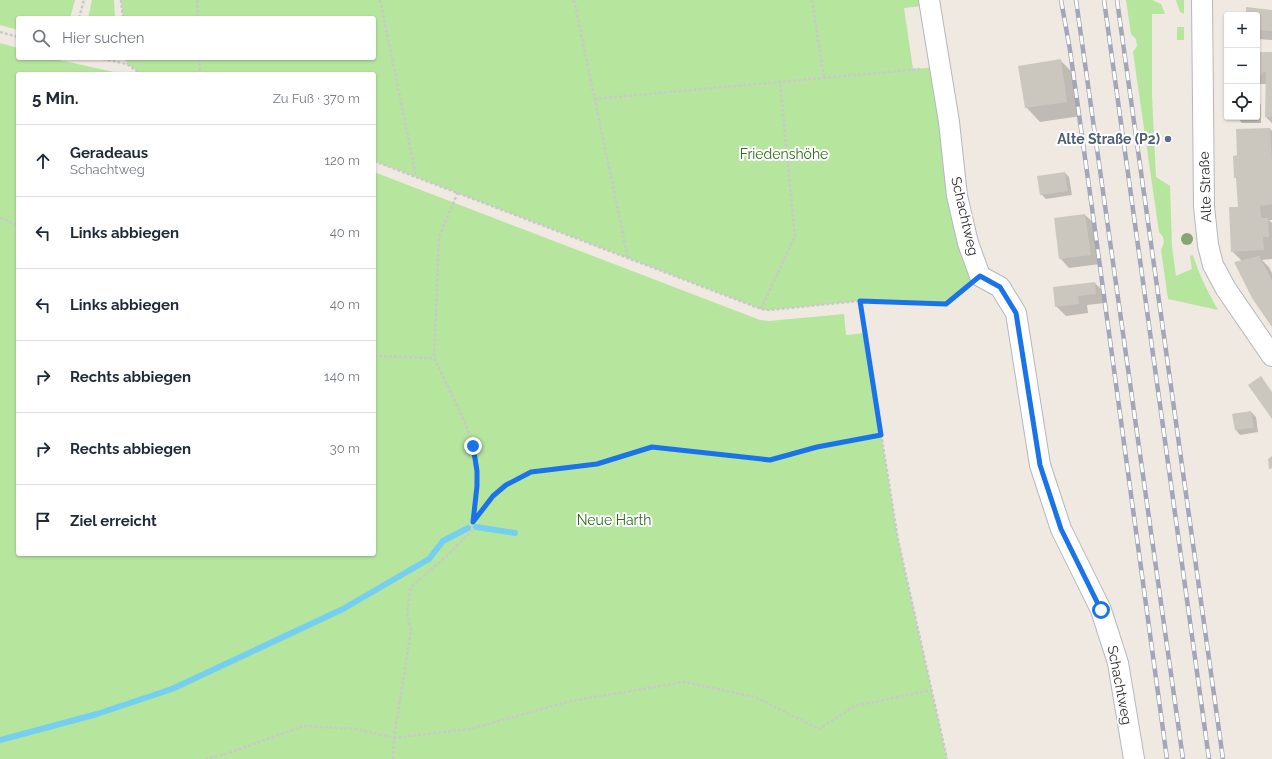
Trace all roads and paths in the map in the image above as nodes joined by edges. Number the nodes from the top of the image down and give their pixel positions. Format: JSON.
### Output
{"nodes":[{"id":1,"x":84,"y":0,"type":"edge"},
{"id":2,"x":121,"y":0,"type":"edge"},
{"id":3,"x":197,"y":0,"type":"edge"},
{"id":4,"x":380,"y":0,"type":"edge"},
{"id":5,"x":574,"y":0,"type":"edge"},
{"id":6,"x":812,"y":0,"type":"edge"},
{"id":7,"x":929,"y":0,"type":"edge"},
{"id":8,"x":1202,"y":0,"type":"edge"},
{"id":9,"x":80,"y":16,"type":"edge"},
{"id":10,"x":122,"y":16,"type":"edge"},
{"id":11,"x":198,"y":16,"type":"edge"},
{"id":12,"x":0,"y":32,"type":"edge"},
{"id":13,"x":16,"y":36,"type":"edge"},
{"id":14,"x":107,"y":60,"type":"edge"},
{"id":15,"x":126,"y":60,"type":"edge"},
{"id":16,"x":199,"y":60,"type":"edge"},
{"id":17,"x":126,"y":64,"type":"junction"},
{"id":18,"x":913,"y":70,"type":"dead end"},
{"id":19,"x":139,"y":72,"type":"edge"},
{"id":20,"x":200,"y":72,"type":"edge"},
{"id":21,"x":824,"y":78,"type":"junction"},
{"id":22,"x":780,"y":82,"type":"junction"},
{"id":23,"x":594,"y":99,"type":"junction"},
{"id":24,"x":376,"y":162,"type":"edge"},
{"id":25,"x":416,"y":176,"type":"junction"},
{"id":26,"x":458,"y":192,"type":"junction"},
{"id":27,"x":0,"y":218,"type":"edge"},
{"id":28,"x":16,"y":224,"type":"edge"},
{"id":29,"x":628,"y":258,"type":"junction"},
{"id":30,"x":980,"y":276,"type":"junction"},
{"id":31,"x":860,"y":301,"type":"junction"},
{"id":32,"x":761,"y":309,"type":"junction"},
{"id":33,"x":376,"y":356,"type":"edge"},
{"id":34,"x":1272,"y":356,"type":"edge"},
{"id":35,"x":434,"y":358,"type":"junction"},
{"id":36,"x":881,"y":435,"type":"junction"},
{"id":37,"x":473,"y":522,"type":"junction"},
{"id":38,"x":932,"y":690,"type":"junction"},
{"id":39,"x":394,"y":738,"type":"junction"},
{"id":40,"x":205,"y":759,"type":"edge"},
{"id":41,"x":393,"y":759,"type":"edge"},
{"id":42,"x":947,"y":759,"type":"edge"},
{"id":43,"x":1134,"y":759,"type":"edge"}],
"edges":[{"from":1,"to":9,"type":"path"},
{"from":2,"to":10,"type":"path"},
{"from":3,"to":11,"type":"path"},
{"from":4,"to":25,"type":"path"},
{"from":5,"to":23,"type":"path"},
{"from":6,"to":21,"type":"path"},
{"from":7,"to":30,"type":"street","name":"Schachtweg"},
{"from":8,"to":34,"type":"street","name":"Alte Straße"},
{"from":12,"to":13,"type":"path"},
{"from":14,"to":17,"type":"path"},
{"from":15,"to":17,"type":"path"},
{"from":16,"to":20,"type":"path"},
{"from":17,"to":19,"type":"path"},
{"from":18,"to":21,"type":"path"},
{"from":21,"to":22,"type":"path"},
{"from":22,"to":23,"type":"path"},
{"from":22,"to":32,"type":"path"},
{"from":23,"to":29,"type":"path"},
{"from":24,"to":25,"type":"path"},
{"from":25,"to":26,"type":"path"},
{"from":26,"to":29,"type":"path"},
{"from":26,"to":35,"type":"path"},
{"from":27,"to":28,"type":"path"},
{"from":29,"to":32,"type":"path"},
{"from":30,"to":31,"type":"path"},
{"from":30,"to":43,"type":"street","name":"Schachtweg"},
{"from":31,"to":32,"type":"path"},
{"from":31,"to":36,"type":"path"},
{"from":33,"to":35,"type":"path"},
{"from":35,"to":37,"type":"path"},
{"from":36,"to":37,"type":"path"},
{"from":36,"to":38,"type":"path"},
{"from":37,"to":39,"type":"path"},
{"from":38,"to":39,"type":"path"},
{"from":38,"to":42,"type":"path"},
{"from":39,"to":40,"type":"path"},
{"from":39,"to":41,"type":"path"}]}
